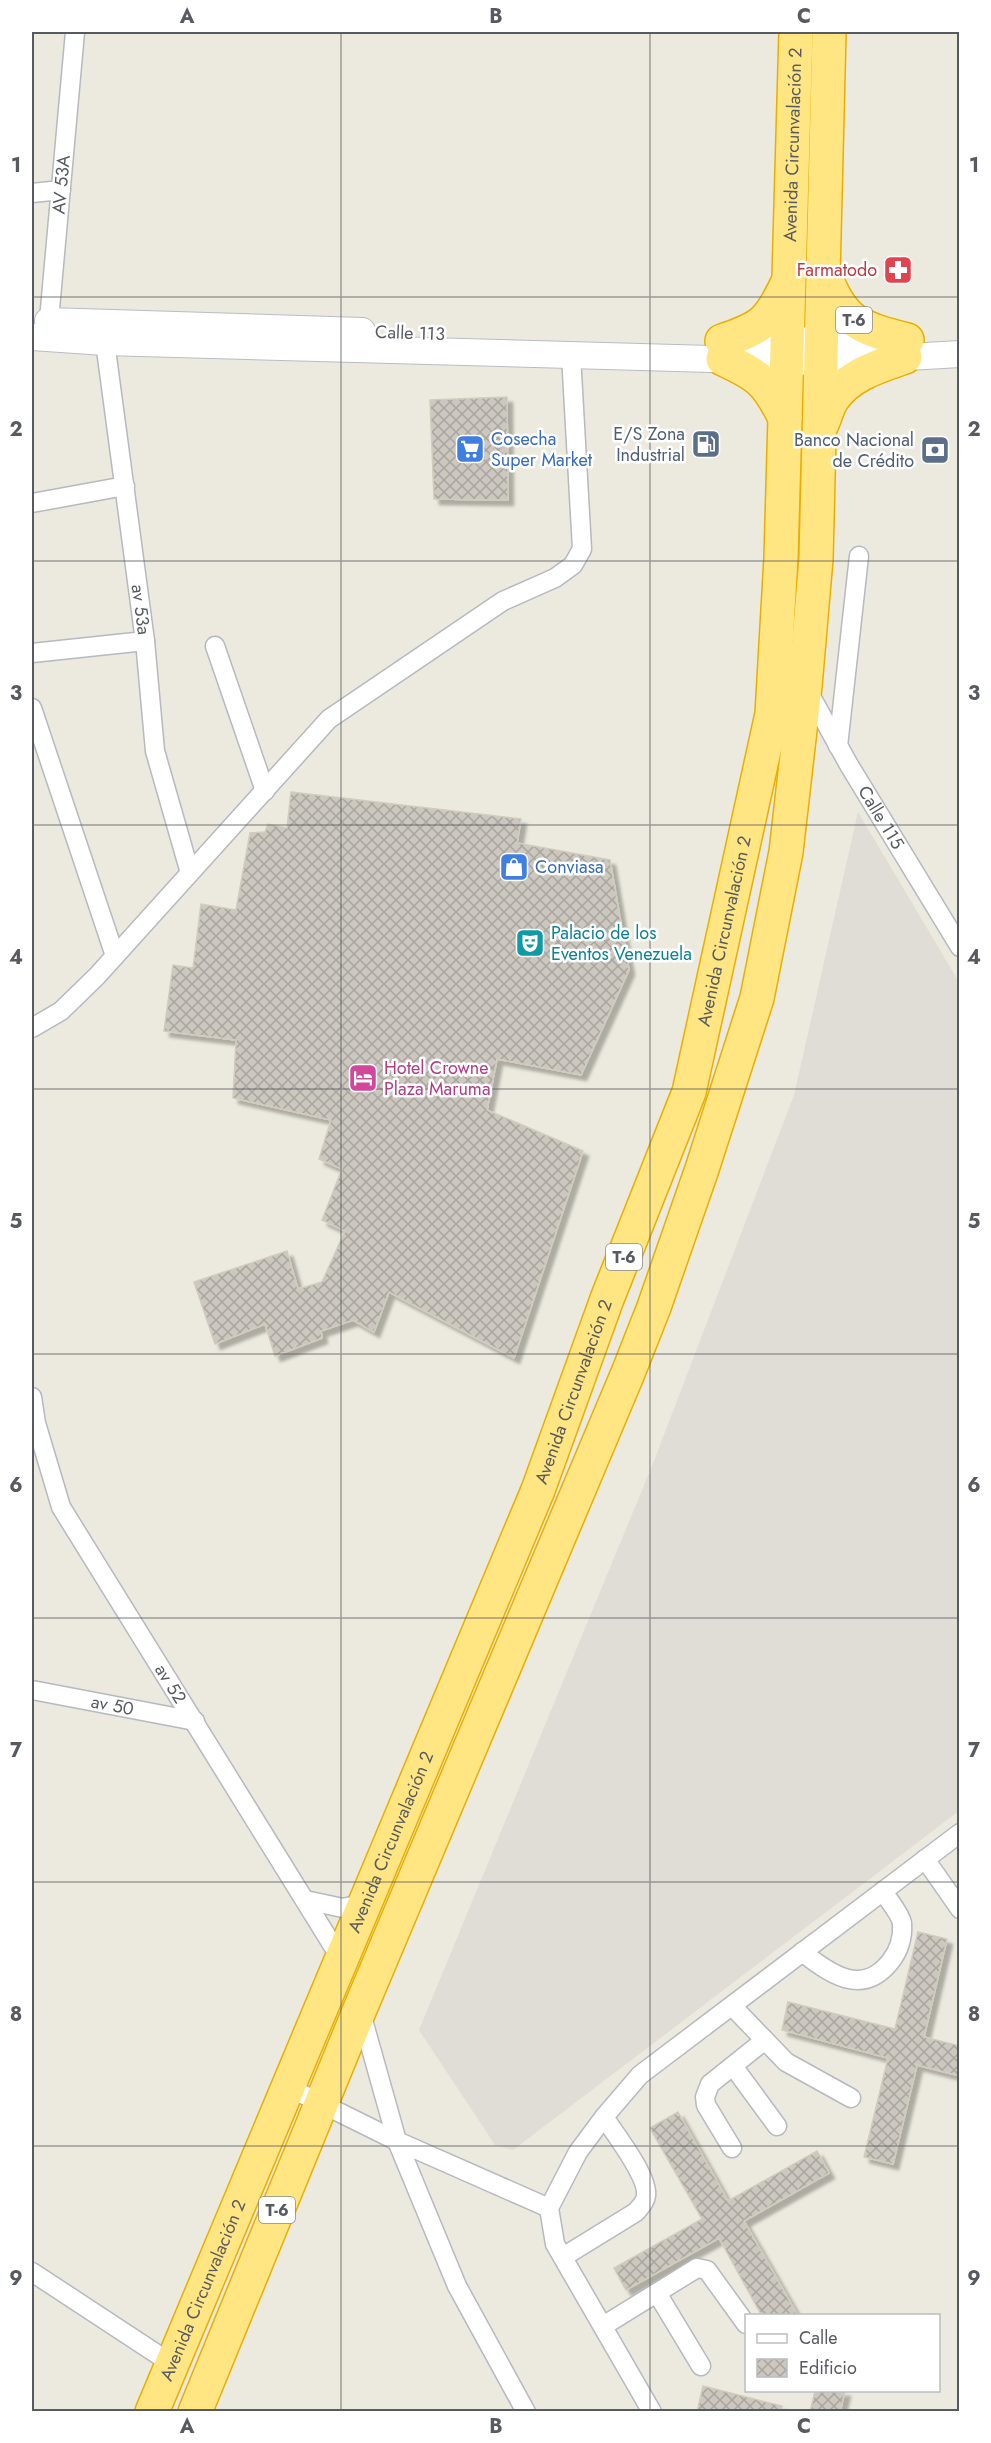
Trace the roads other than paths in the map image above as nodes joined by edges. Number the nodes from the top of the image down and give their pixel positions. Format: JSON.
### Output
{"nodes":[{"id":1,"x":75,"y":32,"type":"edge"},
{"id":2,"x":796,"y":32,"type":"edge"},
{"id":3,"x":829,"y":32,"type":"edge"},
{"id":4,"x":61,"y":190,"type":"junction"},
{"id":5,"x":32,"y":193,"type":"edge"},
{"id":6,"x":824,"y":273,"type":"junction"},
{"id":7,"x":789,"y":280,"type":"junction"},
{"id":8,"x":40,"y":329,"type":"edge"},
{"id":9,"x":960,"y":337,"type":"edge"},
{"id":10,"x":105,"y":342,"type":"junction"},
{"id":11,"x":906,"y":348,"type":"junction"},
{"id":12,"x":723,"y":350,"type":"junction"},
{"id":13,"x":787,"y":351,"type":"junction"},
{"id":14,"x":822,"y":352,"type":"junction"},
{"id":15,"x":960,"y":354,"type":"edge"},
{"id":16,"x":571,"y":355,"type":"junction"},
{"id":17,"x":785,"y":418,"type":"junction"},
{"id":18,"x":819,"y":430,"type":"junction"},
{"id":19,"x":125,"y":486,"type":"junction"},
{"id":20,"x":32,"y":503,"type":"edge"},
{"id":21,"x":859,"y":556,"type":"dead end"},
{"id":22,"x":146,"y":641,"type":"junction"},
{"id":23,"x":215,"y":645,"type":"dead end"},
{"id":24,"x":32,"y":653,"type":"edge"},
{"id":25,"x":805,"y":686,"type":"junction"},
{"id":26,"x":32,"y":708,"type":"edge"},
{"id":27,"x":838,"y":746,"type":"junction"},
{"id":28,"x":265,"y":791,"type":"junction"},
{"id":29,"x":190,"y":873,"type":"junction"},
{"id":30,"x":960,"y":947,"type":"edge"},
{"id":31,"x":115,"y":956,"type":"junction"},
{"id":32,"x":32,"y":1028,"type":"edge"},
{"id":33,"x":32,"y":1397,"type":"edge"},
{"id":34,"x":32,"y":1690,"type":"edge"},
{"id":35,"x":195,"y":1721,"type":"junction"},
{"id":36,"x":960,"y":1833,"type":"edge"},
{"id":37,"x":925,"y":1859,"type":"junction"},
{"id":38,"x":883,"y":1891,"type":"junction"},
{"id":39,"x":305,"y":1900,"type":"junction"},
{"id":40,"x":365,"y":1903,"type":"junction"},
{"id":41,"x":960,"y":1910,"type":"edge"},
{"id":42,"x":802,"y":1952,"type":"junction"},
{"id":43,"x":341,"y":1959,"type":"junction"},
{"id":44,"x":732,"y":2006,"type":"junction"},
{"id":45,"x":360,"y":2009,"type":"junction"},
{"id":46,"x":765,"y":2040,"type":"junction"},
{"id":47,"x":733,"y":2066,"type":"junction"},
{"id":48,"x":288,"y":2087,"type":"junction"},
{"id":49,"x":851,"y":2098,"type":"dead end"},
{"id":50,"x":321,"y":2102,"type":"junction"},
{"id":51,"x":604,"y":2117,"type":"junction"},
{"id":52,"x":777,"y":2126,"type":"dead end"},
{"id":53,"x":398,"y":2141,"type":"junction"},
{"id":54,"x":732,"y":2148,"type":"dead end"},
{"id":55,"x":549,"y":2208,"type":"junction"},
{"id":56,"x":563,"y":2256,"type":"junction"},
{"id":57,"x":32,"y":2272,"type":"edge"},
{"id":58,"x":657,"y":2293,"type":"junction"},
{"id":59,"x":745,"y":2321,"type":"edge"},
{"id":60,"x":603,"y":2326,"type":"junction"},
{"id":61,"x":172,"y":2364,"type":"junction"},
{"id":62,"x":701,"y":2366,"type":"dead end"},
{"id":63,"x":152,"y":2412,"type":"edge"},
{"id":64,"x":195,"y":2412,"type":"edge"},
{"id":65,"x":526,"y":2412,"type":"edge"},
{"id":66,"x":652,"y":2412,"type":"edge"}],
"edges":[{"from":1,"to":4,"type":"street","name":"AV 53A"},
{"from":2,"to":7,"type":"highway","name":"Avenida Circunvalación 2","number":"T-6"},
{"from":3,"to":6,"type":"highway","name":"Avenida Circunvalación 2","number":"T-6"},
{"from":4,"to":5,"type":"street"},
{"from":4,"to":8,"type":"street","name":"AV 53A"},
{"from":6,"to":11,"type":"highway","number":"T-6"},
{"from":6,"to":14,"type":"highway","name":"Avenida Circunvalación 2","number":"T-6"},
{"from":7,"to":12,"type":"highway"},
{"from":7,"to":13,"type":"highway","name":"Avenida Circunvalación 2","number":"T-6"},
{"from":8,"to":10,"type":"street","name":"Calle 113"},
{"from":8,"to":12,"type":"street","name":"Calle 113"},
{"from":9,"to":11,"type":"street"},
{"from":10,"to":16,"type":"street","name":"Calle 113"},
{"from":10,"to":19,"type":"street","name":"av 53a"},
{"from":11,"to":14,"type":"street","name":"Calle 113"},
{"from":11,"to":15,"type":"street"},
{"from":11,"to":18,"type":"highway"},
{"from":12,"to":13,"type":"street","name":"Calle 113"},
{"from":12,"to":16,"type":"street","name":"Calle 113"},
{"from":12,"to":17,"type":"highway","number":"T-6"},
{"from":13,"to":14,"type":"street","name":"Calle 113"},
{"from":13,"to":17,"type":"highway","name":"Avenida Circunvalación 2","number":"T-6"},
{"from":14,"to":18,"type":"highway","name":"Avenida Circunvalación 2","number":"T-6"},
{"from":16,"to":28,"type":"street"},
{"from":17,"to":40,"type":"highway","name":"Avenida Circunvalación 2","number":"T-6"},
{"from":18,"to":25,"type":"highway","name":"Avenida Circunvalación 2","number":"T-6"},
{"from":19,"to":20,"type":"street"},
{"from":19,"to":22,"type":"street","name":"av 53a"},
{"from":21,"to":27,"type":"street"},
{"from":22,"to":24,"type":"street"},
{"from":22,"to":29,"type":"street","name":"av 53a"},
{"from":23,"to":28,"type":"street"},
{"from":25,"to":27,"type":"street","name":"Calle 115"},
{"from":25,"to":45,"type":"highway","name":"Avenida Circunvalación 2","number":"T-6"},
{"from":26,"to":31,"type":"street"},
{"from":27,"to":30,"type":"street","name":"Calle 115"},
{"from":28,"to":29,"type":"street"},
{"from":29,"to":31,"type":"street"},
{"from":31,"to":32,"type":"street"},
{"from":33,"to":35,"type":"street","name":"av 52"},
{"from":34,"to":35,"type":"street","name":"av 50"},
{"from":35,"to":39,"type":"street","name":"av 52"},
{"from":36,"to":37,"type":"street"},
{"from":37,"to":38,"type":"street"},
{"from":37,"to":41,"type":"street"},
{"from":38,"to":42,"type":"street"},
{"from":38,"to":42,"type":"street"},
{"from":39,"to":40,"type":"street"},
{"from":39,"to":43,"type":"street","name":"av 52"},
{"from":40,"to":43,"type":"highway","name":"Avenida Circunvalación 2","number":"T-6"},
{"from":42,"to":44,"type":"street"},
{"from":43,"to":48,"type":"highway","name":"Avenida Circunvalación 2","number":"T-6"},
{"from":44,"to":46,"type":"street"},
{"from":44,"to":51,"type":"street"},
{"from":45,"to":50,"type":"highway","name":"Avenida Circunvalación 2","number":"T-6"},
{"from":45,"to":53,"type":"street"},
{"from":46,"to":47,"type":"street"},
{"from":46,"to":49,"type":"street"},
{"from":47,"to":52,"type":"street"},
{"from":47,"to":54,"type":"street"},
{"from":48,"to":50,"type":"street"},
{"from":48,"to":61,"type":"highway","name":"Avenida Circunvalación 2","number":"T-6"},
{"from":50,"to":53,"type":"street"},
{"from":50,"to":64,"type":"highway","name":"Avenida Circunvalación 2","number":"T-6"},
{"from":51,"to":55,"type":"street"},
{"from":51,"to":56,"type":"street"},
{"from":53,"to":55,"type":"street"},
{"from":53,"to":65,"type":"street"},
{"from":55,"to":56,"type":"street"},
{"from":56,"to":60,"type":"street"},
{"from":57,"to":61,"type":"street"},
{"from":58,"to":59,"type":"street"},
{"from":58,"to":60,"type":"street"},
{"from":58,"to":62,"type":"street"},
{"from":60,"to":66,"type":"street"},
{"from":61,"to":63,"type":"highway","name":"Avenida Circunvalación 2","number":"T-6"}]}
